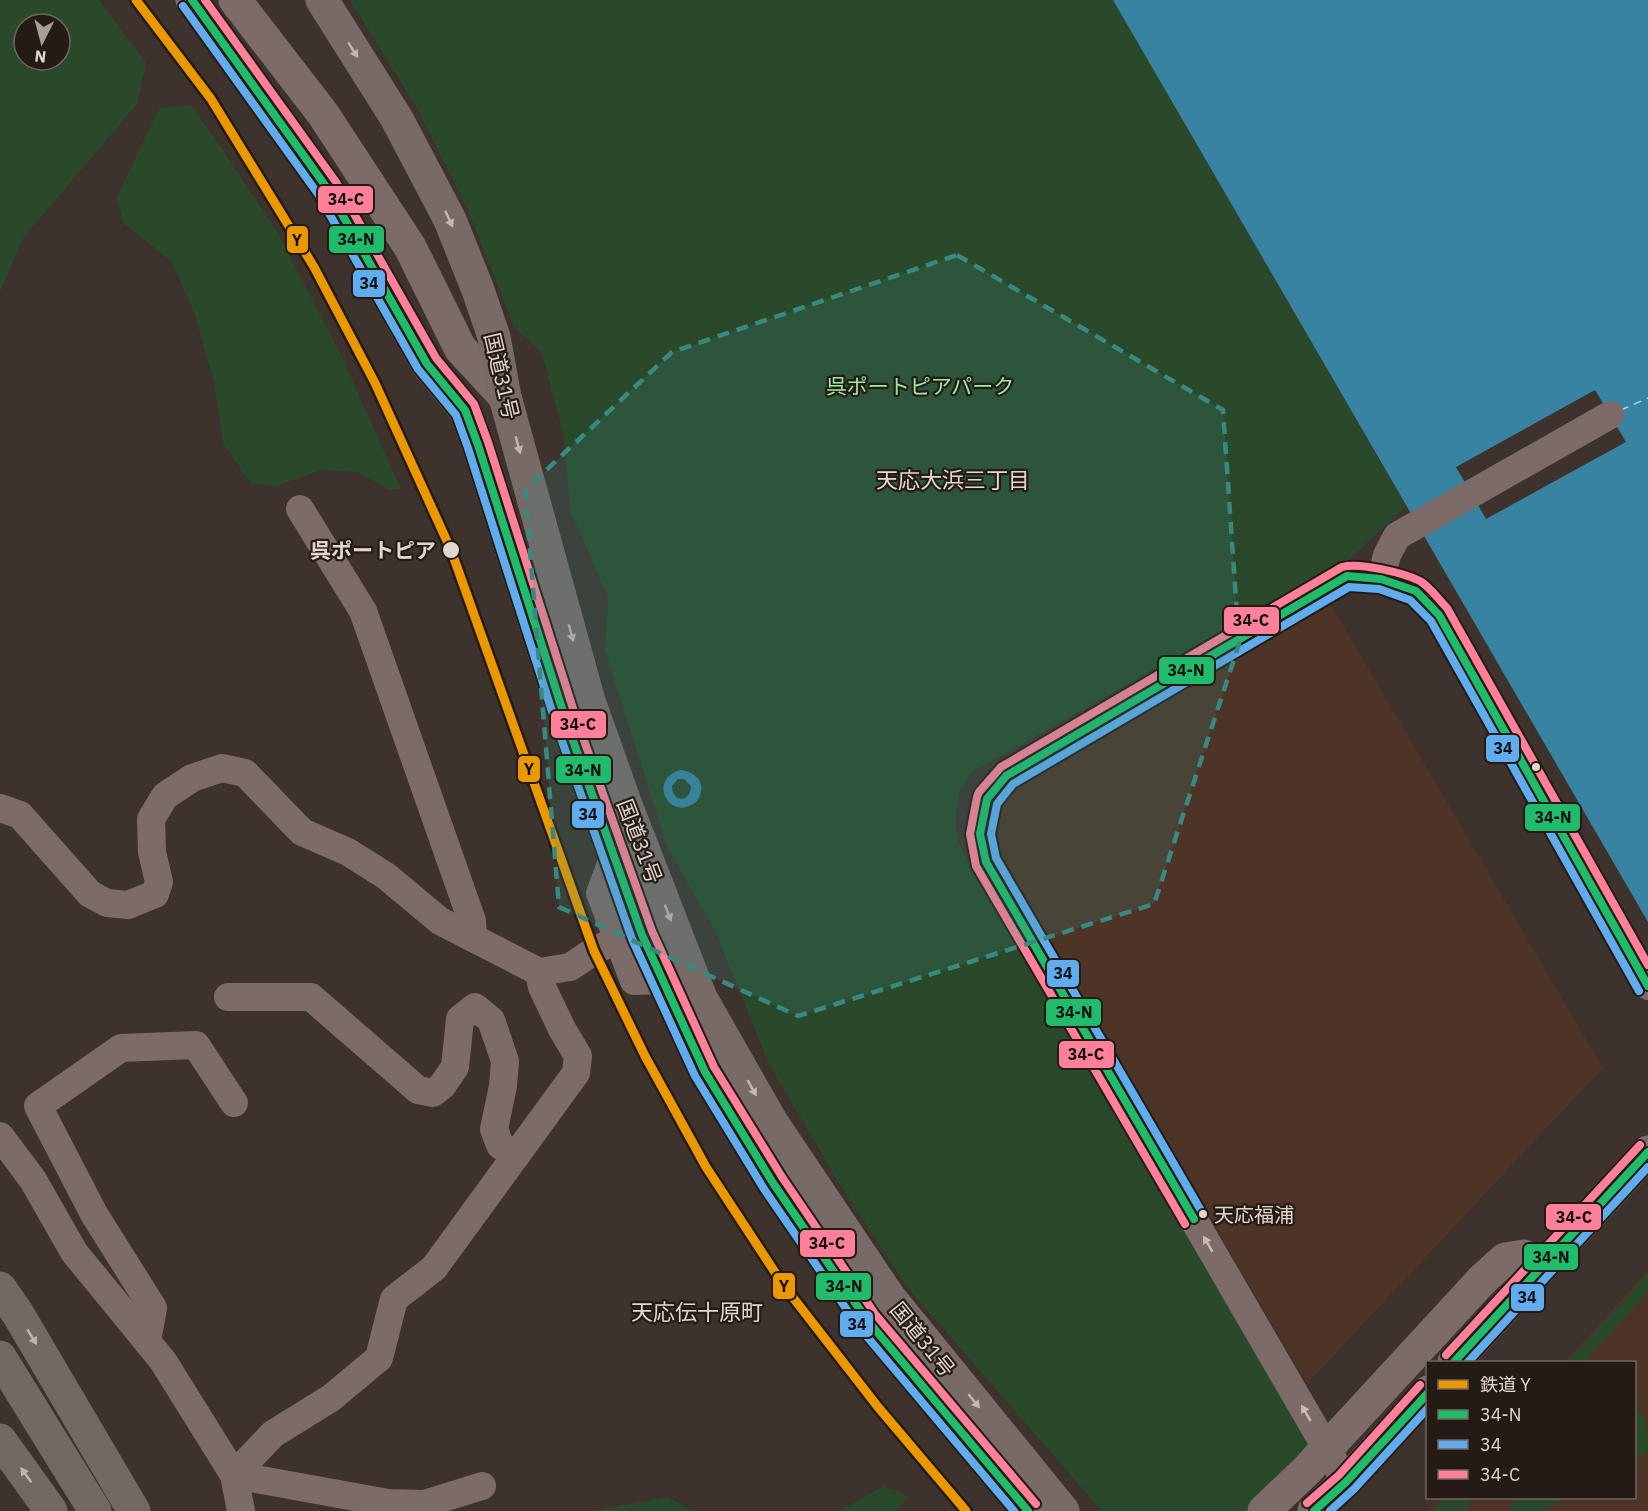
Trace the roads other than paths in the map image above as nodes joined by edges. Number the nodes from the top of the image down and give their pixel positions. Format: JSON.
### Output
{"nodes":[{"id":1,"x":192,"y":0,"type":"edge"},
{"id":2,"x":235,"y":0,"type":"edge"},
{"id":3,"x":322,"y":0,"type":"edge"},
{"id":4,"x":460,"y":348,"type":"junction"},
{"id":5,"x":505,"y":398,"type":"junction"},
{"id":6,"x":465,"y":410,"type":"junction"},
{"id":7,"x":1610,"y":415,"type":"dead end"},
{"id":8,"x":300,"y":509,"type":"dead end"},
{"id":9,"x":1381,"y":579,"type":"junction"},
{"id":10,"x":0,"y":808,"type":"edge"},
{"id":11,"x":614,"y":856,"type":"junction"},
{"id":12,"x":473,"y":938,"type":"junction"},
{"id":13,"x":618,"y":939,"type":"junction"},
{"id":14,"x":539,"y":972,"type":"junction"},
{"id":15,"x":663,"y":980,"type":"junction"},
{"id":16,"x":1648,"y":986,"type":"edge"},
{"id":17,"x":228,"y":997,"type":"dead end"},
{"id":18,"x":234,"y":1103,"type":"dead end"},
{"id":19,"x":0,"y":1136,"type":"edge"},
{"id":20,"x":1648,"y":1152,"type":"edge"},
{"id":21,"x":516,"y":1156,"type":"junction"},
{"id":22,"x":1542,"y":1266,"type":"junction"},
{"id":23,"x":0,"y":1288,"type":"edge"},
{"id":24,"x":147,"y":1341,"type":"junction"},
{"id":25,"x":0,"y":1357,"type":"edge"},
{"id":26,"x":1455,"y":1361,"type":"edge"},
{"id":27,"x":1426,"y":1394,"type":"edge"},
{"id":28,"x":0,"y":1440,"type":"edge"},
{"id":29,"x":234,"y":1475,"type":"junction"},
{"id":30,"x":1346,"y":1482,"type":"junction"},
{"id":31,"x":482,"y":1486,"type":"dead end"},
{"id":32,"x":51,"y":1511,"type":"edge"},
{"id":33,"x":95,"y":1511,"type":"edge"},
{"id":34,"x":134,"y":1511,"type":"edge"},
{"id":35,"x":241,"y":1511,"type":"edge"},
{"id":36,"x":1028,"y":1511,"type":"edge"},
{"id":37,"x":1063,"y":1511,"type":"edge"},
{"id":38,"x":1264,"y":1511,"type":"edge"},
{"id":39,"x":1314,"y":1511,"type":"edge"}],
"edges":[{"from":1,"to":6,"type":"highway","name":"国道31号"},
{"from":2,"to":4,"type":"street"},
{"from":3,"to":5,"type":"highway","name":"国道31号","one_way":true},
{"from":4,"to":5,"type":"street"},
{"from":4,"to":6,"type":"street"},
{"from":5,"to":37,"type":"highway","name":"国道31号","one_way":true},
{"from":6,"to":11,"type":"highway","name":"国道31号"},
{"from":7,"to":9,"type":"street"},
{"from":8,"to":12,"type":"street"},
{"from":9,"to":16,"type":"street"},
{"from":30,"to":9,"type":"street","one_way":true},
{"from":10,"to":12,"type":"street"},
{"from":11,"to":13,"type":"street"},
{"from":11,"to":15,"type":"highway","name":"国道31号"},
{"from":12,"to":14,"type":"street"},
{"from":13,"to":14,"type":"street"},
{"from":13,"to":15,"type":"street"},
{"from":14,"to":21,"type":"street"},
{"from":15,"to":36,"type":"highway","name":"国道31号"},
{"from":17,"to":21,"type":"street"},
{"from":18,"to":24,"type":"street"},
{"from":19,"to":24,"type":"street"},
{"from":20,"to":22,"type":"street"},
{"from":21,"to":29,"type":"street"},
{"from":22,"to":26,"type":"street"},
{"from":22,"to":38,"type":"street","bridge":true},
{"from":23,"to":34,"type":"highway","one_way":true},
{"from":24,"to":29,"type":"street"},
{"from":25,"to":33,"type":"highway"},
{"from":27,"to":30,"type":"street"},
{"from":32,"to":28,"type":"highway","one_way":true},
{"from":29,"to":31,"type":"street"},
{"from":29,"to":35,"type":"street"},
{"from":30,"to":39,"type":"street"}]}
